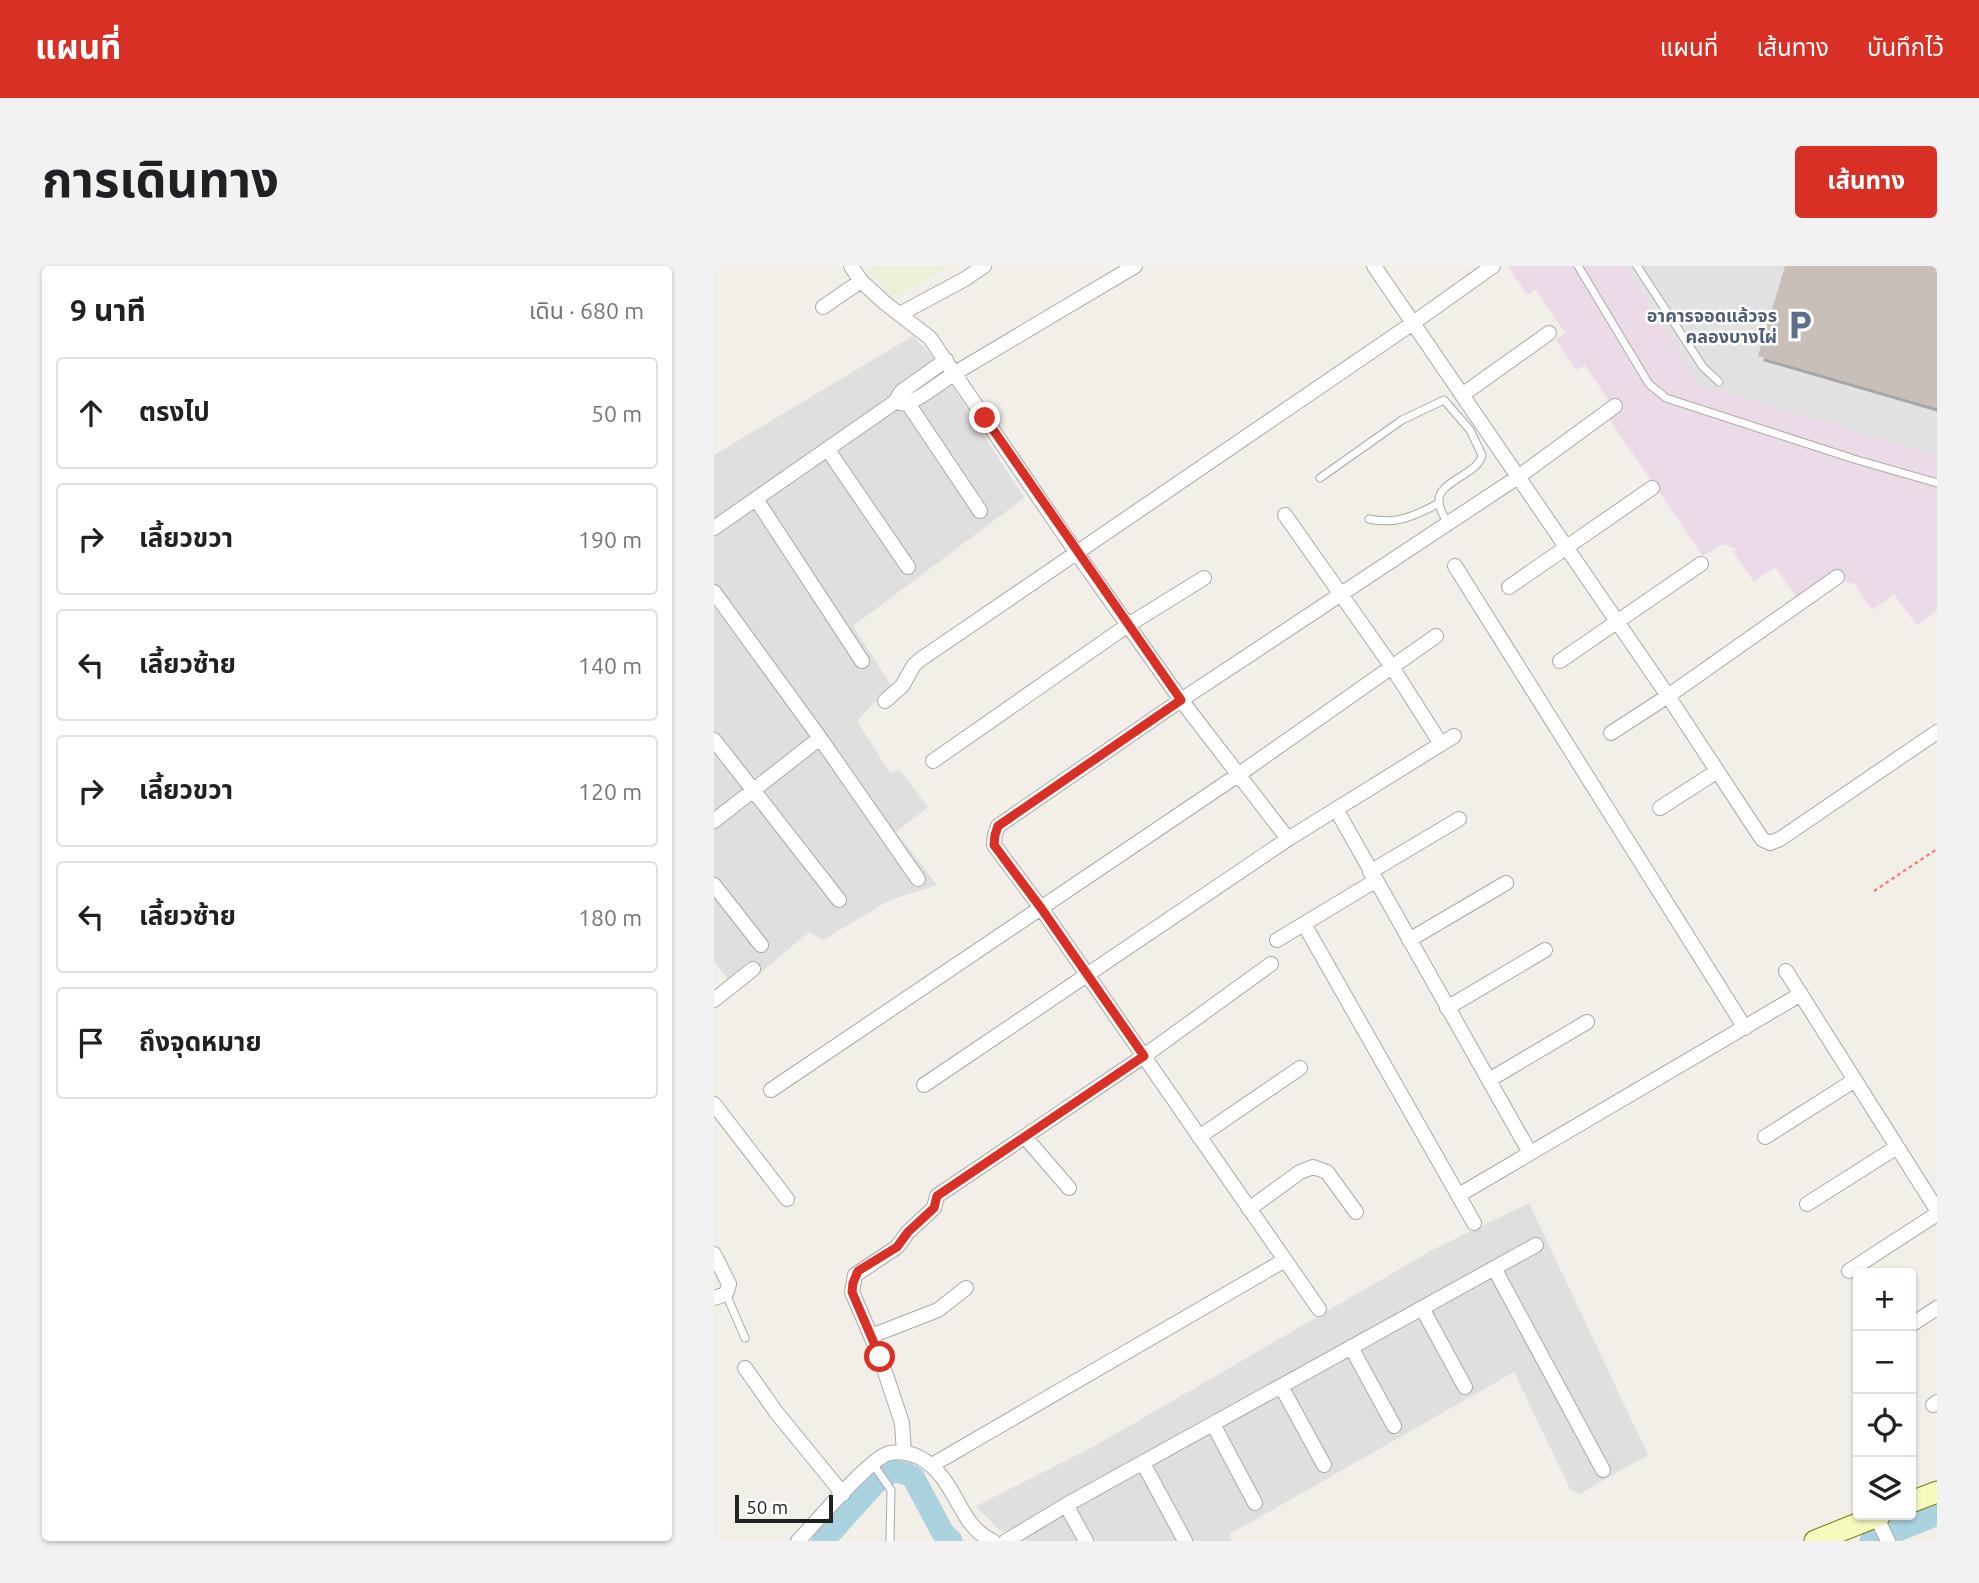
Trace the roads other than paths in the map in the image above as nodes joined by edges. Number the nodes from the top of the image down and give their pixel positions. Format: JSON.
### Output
{"nodes":[{"id":1,"x":851,"y":266,"type":"edge"},
{"id":2,"x":985,"y":266,"type":"edge"},
{"id":3,"x":1135,"y":266,"type":"edge"},
{"id":4,"x":1374,"y":266,"type":"edge"},
{"id":5,"x":1493,"y":266,"type":"edge"},
{"id":6,"x":1578,"y":266,"type":"edge"},
{"id":7,"x":1637,"y":266,"type":"edge"},
{"id":8,"x":861,"y":281,"type":"junction"},
{"id":9,"x":823,"y":307,"type":"dead end"},
{"id":10,"x":900,"y":314,"type":"junction"},
{"id":11,"x":1413,"y":323,"type":"junction"},
{"id":12,"x":1549,"y":333,"type":"dead end"},
{"id":13,"x":946,"y":360,"type":"junction"},
{"id":14,"x":955,"y":373,"type":"junction"},
{"id":15,"x":1718,"y":382,"type":"dead end"},
{"id":16,"x":1462,"y":395,"type":"junction"},
{"id":17,"x":901,"y":399,"type":"junction"},
{"id":18,"x":1615,"y":406,"type":"dead end"},
{"id":19,"x":828,"y":450,"type":"junction"},
{"id":20,"x":1518,"y":477,"type":"junction"},
{"id":21,"x":1320,"y":478,"type":"dead end"},
{"id":22,"x":1937,"y":483,"type":"edge"},
{"id":23,"x":1652,"y":488,"type":"dead end"},
{"id":24,"x":756,"y":499,"type":"junction"},
{"id":25,"x":1438,"y":503,"type":"junction"},
{"id":26,"x":980,"y":511,"type":"dead end"},
{"id":27,"x":1285,"y":515,"type":"dead end"},
{"id":28,"x":1369,"y":519,"type":"dead end"},
{"id":29,"x":1448,"y":524,"type":"junction"},
{"id":30,"x":714,"y":528,"type":"edge"},
{"id":31,"x":1567,"y":549,"type":"junction"},
{"id":32,"x":1076,"y":552,"type":"junction"},
{"id":33,"x":1701,"y":564,"type":"dead end"},
{"id":34,"x":1455,"y":566,"type":"dead end"},
{"id":35,"x":908,"y":568,"type":"dead end"},
{"id":36,"x":1837,"y":577,"type":"dead end"},
{"id":37,"x":1204,"y":578,"type":"dead end"},
{"id":38,"x":1509,"y":587,"type":"dead end"},
{"id":39,"x":714,"y":592,"type":"edge"},
{"id":40,"x":1342,"y":594,"type":"junction"},
{"id":41,"x":1618,"y":623,"type":"junction"},
{"id":42,"x":1128,"y":625,"type":"junction"},
{"id":43,"x":1436,"y":636,"type":"dead end"},
{"id":44,"x":862,"y":661,"type":"dead end"},
{"id":45,"x":1560,"y":661,"type":"dead end"},
{"id":46,"x":1392,"y":667,"type":"junction"},
{"id":47,"x":1668,"y":696,"type":"junction"},
{"id":48,"x":1181,"y":700,"type":"junction"},
{"id":49,"x":885,"y":701,"type":"dead end"},
{"id":50,"x":1937,"y":732,"type":"edge"},
{"id":51,"x":1611,"y":733,"type":"dead end"},
{"id":52,"x":1454,"y":736,"type":"dead end"},
{"id":53,"x":820,"y":738,"type":"junction"},
{"id":54,"x":714,"y":740,"type":"edge"},
{"id":55,"x":1441,"y":744,"type":"junction"},
{"id":56,"x":933,"y":761,"type":"dead end"},
{"id":57,"x":1716,"y":772,"type":"junction"},
{"id":58,"x":1238,"y":775,"type":"junction"},
{"id":59,"x":754,"y":790,"type":"junction"},
{"id":60,"x":1660,"y":808,"type":"dead end"},
{"id":61,"x":1336,"y":809,"type":"junction"},
{"id":62,"x":1459,"y":819,"type":"dead end"},
{"id":63,"x":714,"y":821,"type":"edge"},
{"id":64,"x":1288,"y":839,"type":"junction"},
{"id":65,"x":1372,"y":876,"type":"junction"},
{"id":66,"x":918,"y":879,"type":"dead end"},
{"id":67,"x":1506,"y":883,"type":"dead end"},
{"id":68,"x":714,"y":885,"type":"edge"},
{"id":69,"x":839,"y":900,"type":"dead end"},
{"id":70,"x":1041,"y":908,"type":"junction"},
{"id":71,"x":1304,"y":924,"type":"junction"},
{"id":72,"x":1277,"y":940,"type":"dead end"},
{"id":73,"x":1409,"y":940,"type":"junction"},
{"id":74,"x":761,"y":945,"type":"dead end"},
{"id":75,"x":1545,"y":950,"type":"dead end"},
{"id":76,"x":1271,"y":964,"type":"dead end"},
{"id":77,"x":753,"y":968,"type":"dead end"},
{"id":78,"x":1786,"y":971,"type":"dead end"},
{"id":79,"x":1087,"y":976,"type":"junction"},
{"id":80,"x":1801,"y":994,"type":"junction"},
{"id":81,"x":714,"y":1000,"type":"edge"},
{"id":82,"x":1447,"y":1008,"type":"junction"},
{"id":83,"x":1587,"y":1022,"type":"dead end"},
{"id":84,"x":1745,"y":1028,"type":"junction"},
{"id":85,"x":1144,"y":1056,"type":"junction"},
{"id":86,"x":1300,"y":1068,"type":"dead end"},
{"id":87,"x":1489,"y":1080,"type":"junction"},
{"id":88,"x":1855,"y":1080,"type":"junction"},
{"id":89,"x":923,"y":1085,"type":"dead end"},
{"id":90,"x":771,"y":1090,"type":"dead end"},
{"id":91,"x":714,"y":1104,"type":"edge"},
{"id":92,"x":1025,"y":1137,"type":"junction"},
{"id":93,"x":1199,"y":1137,"type":"junction"},
{"id":94,"x":1765,"y":1138,"type":"dead end"},
{"id":95,"x":1897,"y":1147,"type":"junction"},
{"id":96,"x":1530,"y":1153,"type":"junction"},
{"id":97,"x":1069,"y":1188,"type":"dead end"},
{"id":98,"x":1459,"y":1195,"type":"junction"},
{"id":99,"x":787,"y":1199,"type":"dead end"},
{"id":100,"x":1807,"y":1204,"type":"dead end"},
{"id":101,"x":1249,"y":1209,"type":"junction"},
{"id":102,"x":1356,"y":1212,"type":"dead end"},
{"id":103,"x":1937,"y":1212,"type":"edge"},
{"id":104,"x":1474,"y":1223,"type":"dead end"},
{"id":105,"x":1536,"y":1245,"type":"dead end"},
{"id":106,"x":714,"y":1254,"type":"edge"},
{"id":107,"x":1285,"y":1260,"type":"junction"},
{"id":108,"x":1494,"y":1268,"type":"junction"},
{"id":109,"x":1849,"y":1271,"type":"dead end"},
{"id":110,"x":966,"y":1289,"type":"dead end"},
{"id":111,"x":720,"y":1296,"type":"edge"},
{"id":112,"x":1422,"y":1308,"type":"junction"},
{"id":113,"x":1937,"y":1308,"type":"edge"},
{"id":114,"x":1318,"y":1309,"type":"dead end"},
{"id":115,"x":1916,"y":1322,"type":"edge"},
{"id":116,"x":870,"y":1336,"type":"junction"},
{"id":117,"x":746,"y":1338,"type":"dead end"},
{"id":118,"x":1351,"y":1347,"type":"junction"},
{"id":119,"x":745,"y":1368,"type":"dead end"},
{"id":120,"x":1281,"y":1386,"type":"junction"},
{"id":121,"x":1465,"y":1387,"type":"dead end"},
{"id":122,"x":1213,"y":1424,"type":"junction"},
{"id":123,"x":1394,"y":1426,"type":"dead end"},
{"id":124,"x":904,"y":1453,"type":"junction"},
{"id":125,"x":1143,"y":1463,"type":"junction"},
{"id":126,"x":932,"y":1465,"type":"junction"},
{"id":127,"x":1324,"y":1465,"type":"dead end"},
{"id":128,"x":874,"y":1466,"type":"junction"},
{"id":129,"x":1603,"y":1470,"type":"dead end"},
{"id":130,"x":1937,"y":1492,"type":"edge"},
{"id":131,"x":843,"y":1494,"type":"junction"},
{"id":132,"x":1916,"y":1500,"type":"edge"},
{"id":133,"x":1255,"y":1503,"type":"dead end"},
{"id":134,"x":1066,"y":1505,"type":"junction"},
{"id":135,"x":1873,"y":1520,"type":"edge"},
{"id":136,"x":1879,"y":1520,"type":"edge"},
{"id":137,"x":798,"y":1541,"type":"edge"},
{"id":138,"x":890,"y":1541,"type":"edge"},
{"id":139,"x":993,"y":1541,"type":"edge"},
{"id":140,"x":1006,"y":1541,"type":"edge"},
{"id":141,"x":1086,"y":1541,"type":"edge"},
{"id":142,"x":1185,"y":1541,"type":"edge"},
{"id":143,"x":1815,"y":1541,"type":"edge"},
{"id":144,"x":1888,"y":1541,"type":"edge"}],
"edges":[{"from":1,"to":8,"type":"street"},
{"from":2,"to":10,"type":"street"},
{"from":3,"to":14,"type":"street"},
{"from":4,"to":11,"type":"street"},
{"from":5,"to":11,"type":"street"},
{"from":6,"to":22,"type":"lane"},
{"from":7,"to":15,"type":"lane"},
{"from":8,"to":9,"type":"street"},
{"from":8,"to":10,"type":"street"},
{"from":10,"to":13,"type":"street"},
{"from":11,"to":16,"type":"street"},
{"from":11,"to":32,"type":"street"},
{"from":12,"to":16,"type":"street"},
{"from":13,"to":14,"type":"street"},
{"from":13,"to":17,"type":"street"},
{"from":14,"to":17,"type":"street"},
{"from":14,"to":32,"type":"street"},
{"from":16,"to":20,"type":"street"},
{"from":17,"to":19,"type":"street"},
{"from":17,"to":26,"type":"street"},
{"from":18,"to":20,"type":"street"},
{"from":19,"to":24,"type":"street"},
{"from":19,"to":35,"type":"street"},
{"from":20,"to":29,"type":"street"},
{"from":20,"to":31,"type":"street"},
{"from":21,"to":25,"type":"lane"},
{"from":23,"to":31,"type":"street"},
{"from":24,"to":30,"type":"street"},
{"from":24,"to":44,"type":"street"},
{"from":25,"to":28,"type":"lane"},
{"from":25,"to":29,"type":"lane"},
{"from":27,"to":40,"type":"street"},
{"from":29,"to":40,"type":"street"},
{"from":31,"to":38,"type":"street"},
{"from":31,"to":41,"type":"street"},
{"from":32,"to":42,"type":"street"},
{"from":32,"to":49,"type":"street"},
{"from":33,"to":41,"type":"street"},
{"from":34,"to":84,"type":"street"},
{"from":36,"to":47,"type":"street"},
{"from":37,"to":42,"type":"street"},
{"from":39,"to":53,"type":"street"},
{"from":40,"to":46,"type":"street"},
{"from":40,"to":48,"type":"street"},
{"from":41,"to":45,"type":"street"},
{"from":41,"to":47,"type":"street"},
{"from":42,"to":48,"type":"street"},
{"from":42,"to":56,"type":"street"},
{"from":43,"to":46,"type":"street"},
{"from":46,"to":55,"type":"street"},
{"from":46,"to":58,"type":"street"},
{"from":47,"to":51,"type":"street"},
{"from":47,"to":57,"type":"street"},
{"from":48,"to":58,"type":"street"},
{"from":48,"to":70,"type":"street"},
{"from":50,"to":57,"type":"street"},
{"from":52,"to":55,"type":"street"},
{"from":53,"to":59,"type":"street"},
{"from":53,"to":66,"type":"street"},
{"from":54,"to":59,"type":"street"},
{"from":55,"to":61,"type":"street"},
{"from":57,"to":60,"type":"street"},
{"from":58,"to":64,"type":"street"},
{"from":58,"to":70,"type":"street"},
{"from":59,"to":63,"type":"street"},
{"from":59,"to":69,"type":"street"},
{"from":61,"to":64,"type":"street"},
{"from":61,"to":65,"type":"street"},
{"from":62,"to":65,"type":"street"},
{"from":64,"to":79,"type":"street"},
{"from":65,"to":71,"type":"street"},
{"from":65,"to":73,"type":"street"},
{"from":67,"to":73,"type":"street"},
{"from":68,"to":74,"type":"street"},
{"from":70,"to":79,"type":"street"},
{"from":70,"to":90,"type":"street"},
{"from":71,"to":72,"type":"street"},
{"from":71,"to":98,"type":"street"},
{"from":73,"to":82,"type":"street"},
{"from":75,"to":82,"type":"street"},
{"from":76,"to":85,"type":"street"},
{"from":77,"to":81,"type":"street"},
{"from":78,"to":80,"type":"street"},
{"from":79,"to":85,"type":"street"},
{"from":79,"to":89,"type":"street"},
{"from":80,"to":84,"type":"street"},
{"from":80,"to":88,"type":"street"},
{"from":82,"to":87,"type":"street"},
{"from":83,"to":87,"type":"street"},
{"from":84,"to":96,"type":"street"},
{"from":85,"to":92,"type":"street"},
{"from":85,"to":93,"type":"street"},
{"from":86,"to":93,"type":"street"},
{"from":87,"to":96,"type":"street"},
{"from":88,"to":94,"type":"street"},
{"from":88,"to":95,"type":"street"},
{"from":91,"to":99,"type":"street"},
{"from":92,"to":97,"type":"street"},
{"from":92,"to":116,"type":"street"},
{"from":93,"to":101,"type":"street"},
{"from":95,"to":100,"type":"street"},
{"from":95,"to":103,"type":"street"},
{"from":96,"to":98,"type":"street"},
{"from":98,"to":104,"type":"street"},
{"from":101,"to":102,"type":"street"},
{"from":101,"to":107,"type":"street"},
{"from":103,"to":109,"type":"street"},
{"from":105,"to":108,"type":"street"},
{"from":106,"to":111,"type":"street"},
{"from":107,"to":114,"type":"street"},
{"from":107,"to":126,"type":"street"},
{"from":108,"to":112,"type":"street"},
{"from":108,"to":129,"type":"street"},
{"from":110,"to":116,"type":"street"},
{"from":111,"to":117,"type":"lane"},
{"from":112,"to":118,"type":"street"},
{"from":112,"to":121,"type":"street"},
{"from":113,"to":115,"type":"street"},
{"from":116,"to":124,"type":"street"},
{"from":118,"to":120,"type":"street"},
{"from":118,"to":123,"type":"street"},
{"from":119,"to":131,"type":"street"},
{"from":120,"to":122,"type":"street"},
{"from":120,"to":127,"type":"street"},
{"from":122,"to":125,"type":"street"},
{"from":122,"to":133,"type":"street"},
{"from":124,"to":126,"type":"street"},
{"from":124,"to":128,"type":"street"},
{"from":125,"to":134,"type":"street"},
{"from":125,"to":142,"type":"street"},
{"from":126,"to":139,"type":"street"},
{"from":128,"to":131,"type":"street"},
{"from":128,"to":138,"type":"lane"},
{"from":130,"to":132,"type":"street"},
{"from":131,"to":137,"type":"street"},
{"from":134,"to":140,"type":"street"},
{"from":134,"to":141,"type":"street"},
{"from":135,"to":143,"type":"street"},
{"from":136,"to":144,"type":"street"}]}
